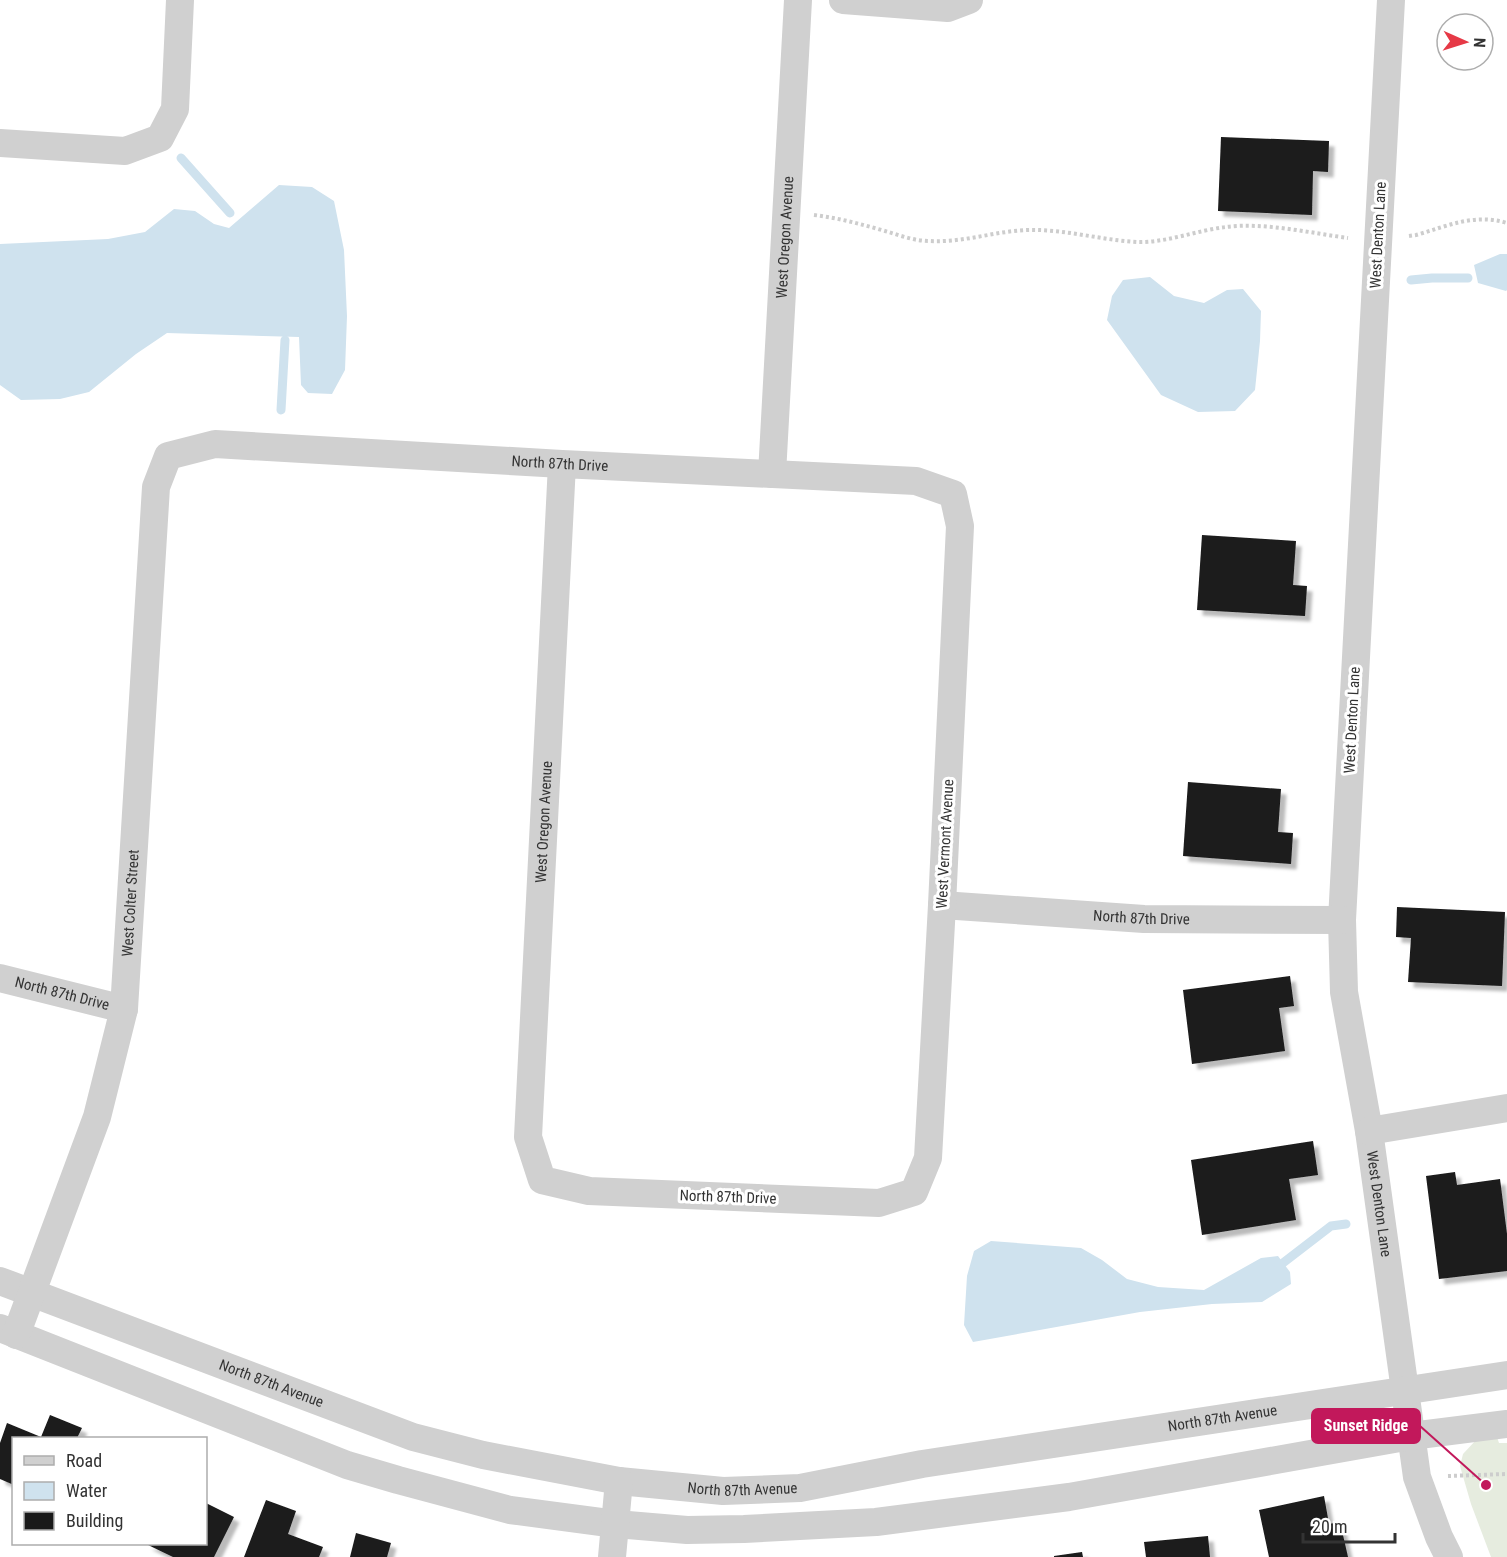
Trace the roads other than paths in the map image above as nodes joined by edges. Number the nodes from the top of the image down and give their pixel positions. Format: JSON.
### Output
{"nodes":[{"id":1,"x":180,"y":0,"type":"edge"},
{"id":2,"x":798,"y":0,"type":"edge"},
{"id":3,"x":843,"y":0,"type":"edge"},
{"id":4,"x":969,"y":0,"type":"edge"},
{"id":5,"x":1391,"y":0,"type":"edge"},
{"id":6,"x":0,"y":143,"type":"edge"},
{"id":7,"x":168,"y":456,"type":"joint"},
{"id":8,"x":562,"y":464,"type":"junction"},
{"id":9,"x":772,"y":474,"type":"junction"},
{"id":10,"x":953,"y":494,"type":"joint"},
{"id":11,"x":942,"y":905,"type":"junction"},
{"id":12,"x":1342,"y":920,"type":"junction"},
{"id":13,"x":0,"y":978,"type":"edge"},
{"id":14,"x":124,"y":1009,"type":"junction"},
{"id":15,"x":1507,"y":1108,"type":"edge"},
{"id":16,"x":1369,"y":1131,"type":"junction"},
{"id":17,"x":542,"y":1180,"type":"joint"},
{"id":18,"x":914,"y":1192,"type":"joint"},
{"id":19,"x":0,"y":1281,"type":"edge"},
{"id":20,"x":32,"y":1293,"type":"junction"},
{"id":21,"x":8,"y":1332,"type":"edge"},
{"id":22,"x":1507,"y":1375,"type":"edge"},
{"id":23,"x":1405,"y":1389,"type":"junction"},
{"id":24,"x":1507,"y":1424,"type":"edge"},
{"id":25,"x":1411,"y":1436,"type":"junction"},
{"id":26,"x":619,"y":1481,"type":"junction"},
{"id":27,"x":616,"y":1524,"type":"junction"},
{"id":28,"x":612,"y":1557,"type":"edge"},
{"id":29,"x":1449,"y":1557,"type":"edge"}],
"edges":[{"from":1,"to":6,"type":"street"},
{"from":2,"to":9,"type":"street","name":"West Oregon Avenue"},
{"from":3,"to":4,"type":"street"},
{"from":5,"to":12,"type":"street","name":"West Denton Lane"},
{"from":7,"to":8,"type":"street","name":"North 87th Drive"},
{"from":7,"to":14,"type":"street","name":"West Colter Street"},
{"from":8,"to":9,"type":"street","name":"North 87th Drive"},
{"from":8,"to":17,"type":"street","name":"West Oregon Avenue"},
{"from":9,"to":10,"type":"street","name":"North 87th Drive"},
{"from":10,"to":11,"type":"street","name":"West Vermont Avenue"},
{"from":11,"to":12,"type":"street","name":"North 87th Drive"},
{"from":11,"to":18,"type":"street","name":"West Vermont Avenue"},
{"from":12,"to":16,"type":"street","name":"West Denton Lane"},
{"from":13,"to":14,"type":"street","name":"North 87th Drive"},
{"from":14,"to":20,"type":"street","name":"West Colter Street"},
{"from":15,"to":16,"type":"street"},
{"from":16,"to":23,"type":"street","name":"West Denton Lane"},
{"from":17,"to":18,"type":"street","name":"North 87th Drive"},
{"from":19,"to":20,"type":"street","name":"North 87th Avenue"},
{"from":20,"to":21,"type":"street","name":"West Colter Street"},
{"from":20,"to":26,"type":"street","name":"North 87th Avenue"},
{"from":21,"to":27,"type":"street"},
{"from":22,"to":23,"type":"street","name":"North 87th Avenue"},
{"from":23,"to":25,"type":"street","name":"West Denton Lane"},
{"from":23,"to":26,"type":"street","name":"North 87th Avenue"},
{"from":24,"to":25,"type":"street"},
{"from":25,"to":27,"type":"street"},
{"from":25,"to":29,"type":"street","name":"West Denton Lane"},
{"from":26,"to":27,"type":"street"},
{"from":27,"to":28,"type":"street"}]}
